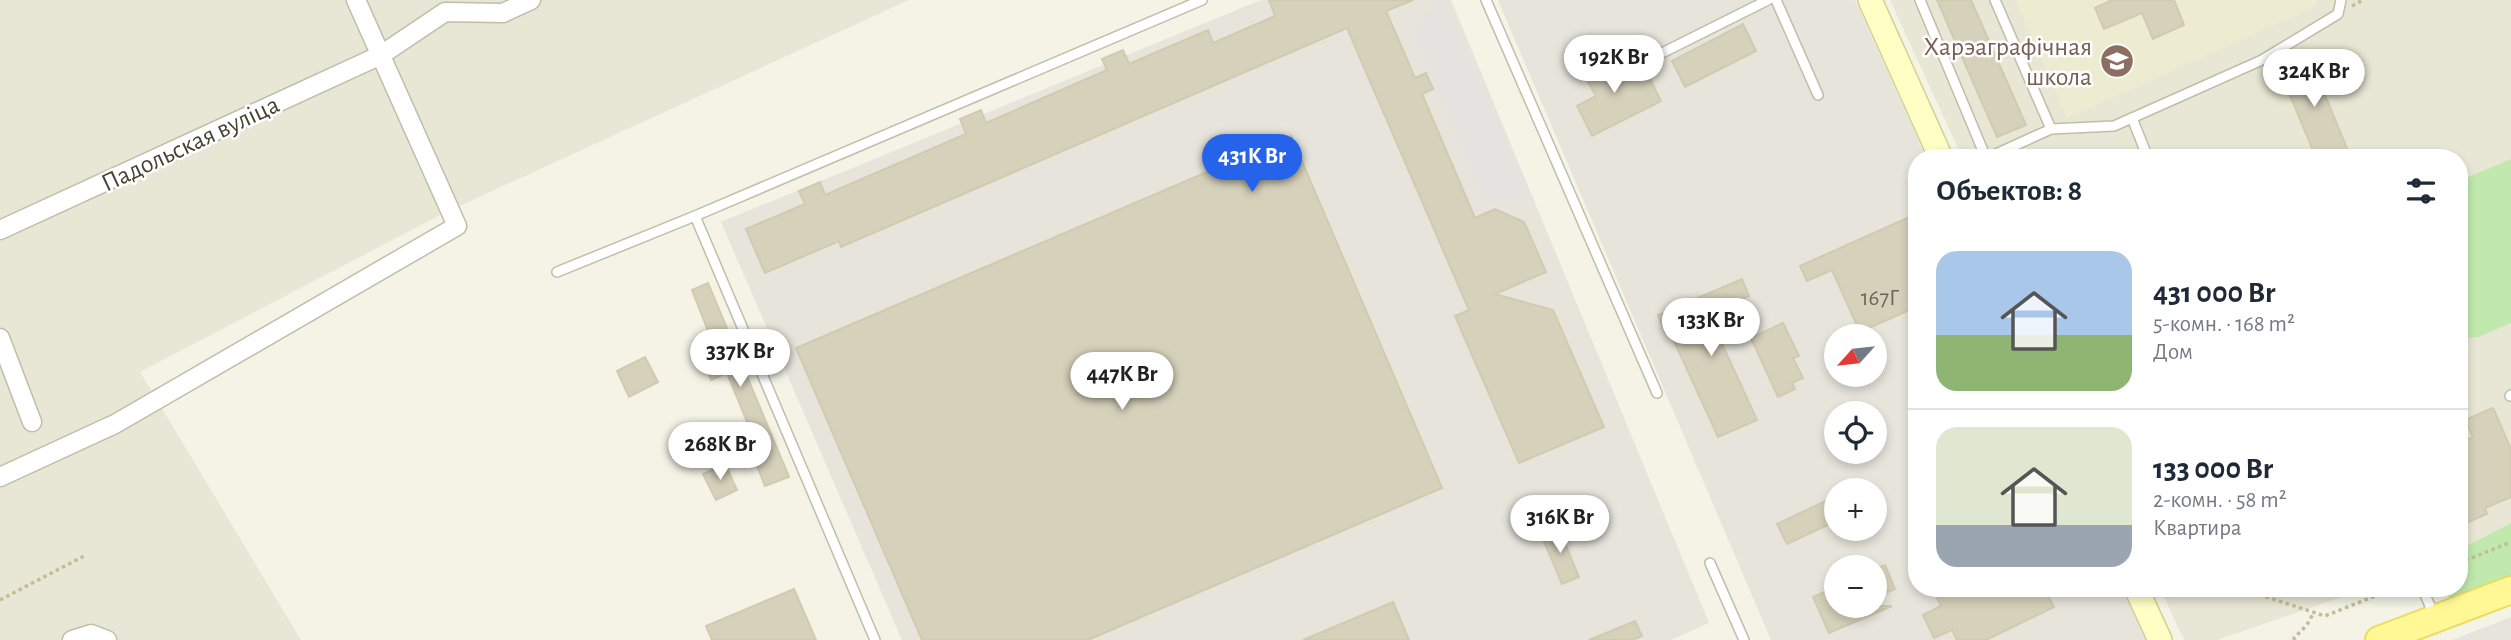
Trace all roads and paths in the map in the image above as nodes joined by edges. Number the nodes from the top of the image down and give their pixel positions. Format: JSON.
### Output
{"nodes":[{"id":1,"x":356,"y":0,"type":"edge"},
{"id":2,"x":531,"y":0,"type":"edge"},
{"id":3,"x":1202,"y":0,"type":"edge"},
{"id":4,"x":1486,"y":0,"type":"edge"},
{"id":5,"x":1768,"y":0,"type":"edge"},
{"id":6,"x":1776,"y":0,"type":"edge"},
{"id":7,"x":1870,"y":0,"type":"edge"},
{"id":8,"x":1920,"y":0,"type":"edge"},
{"id":9,"x":1995,"y":0,"type":"edge"},
{"id":10,"x":2342,"y":0,"type":"edge"},
{"id":11,"x":381,"y":55,"type":"junction"},
{"id":12,"x":1656,"y":56,"type":"dead end"},
{"id":13,"x":1818,"y":95,"type":"dead end"},
{"id":14,"x":2132,"y":118,"type":"junction"},
{"id":15,"x":2051,"y":129,"type":"junction"},
{"id":16,"x":1937,"y":149,"type":"edge"},
{"id":17,"x":1982,"y":149,"type":"edge"},
{"id":18,"x":2006,"y":149,"type":"edge"},
{"id":19,"x":2144,"y":149,"type":"edge"},
{"id":20,"x":695,"y":216,"type":"junction"},
{"id":21,"x":0,"y":230,"type":"edge"},
{"id":22,"x":557,"y":272,"type":"dead end"},
{"id":23,"x":0,"y":338,"type":"edge"},
{"id":24,"x":1657,"y":393,"type":"dead end"},
{"id":25,"x":32,"y":422,"type":"dead end"},
{"id":26,"x":0,"y":477,"type":"edge"},
{"id":27,"x":2511,"y":542,"type":"edge"},
{"id":28,"x":86,"y":555,"type":"dead end"},
{"id":29,"x":2468,"y":559,"type":"edge"},
{"id":30,"x":1710,"y":563,"type":"dead end"},
{"id":31,"x":2511,"y":590,"type":"edge"},
{"id":32,"x":2140,"y":597,"type":"edge"},
{"id":33,"x":2267,"y":597,"type":"edge"},
{"id":34,"x":2372,"y":597,"type":"edge"},
{"id":35,"x":2426,"y":597,"type":"edge"},
{"id":36,"x":0,"y":600,"type":"edge"},
{"id":37,"x":2314,"y":612,"type":"junction"},
{"id":38,"x":2435,"y":619,"type":"junction"},
{"id":39,"x":72,"y":640,"type":"edge"},
{"id":40,"x":107,"y":640,"type":"edge"},
{"id":41,"x":875,"y":640,"type":"edge"},
{"id":42,"x":1744,"y":640,"type":"edge"},
{"id":43,"x":2160,"y":640,"type":"edge"},
{"id":44,"x":2295,"y":640,"type":"edge"},
{"id":45,"x":2379,"y":640,"type":"edge"}],
"edges":[{"from":1,"to":11,"type":"street"},
{"from":2,"to":11,"type":"street","name":"Падольская вуліца"},
{"from":3,"to":20,"type":"lane"},
{"from":4,"to":24,"type":"lane"},
{"from":5,"to":12,"type":"lane"},
{"from":6,"to":13,"type":"lane"},
{"from":7,"to":16,"type":"street"},
{"from":8,"to":17,"type":"lane"},
{"from":9,"to":15,"type":"lane"},
{"from":10,"to":14,"type":"lane"},
{"from":11,"to":21,"type":"street","name":"Падольская вуліца"},
{"from":11,"to":26,"type":"street"},
{"from":14,"to":15,"type":"lane"},
{"from":14,"to":19,"type":"lane"},
{"from":15,"to":18,"type":"lane"},
{"from":20,"to":22,"type":"lane"},
{"from":20,"to":41,"type":"lane"},
{"from":23,"to":25,"type":"street"},
{"from":27,"to":29,"type":"path"},
{"from":28,"to":36,"type":"path"},
{"from":30,"to":42,"type":"lane"},
{"from":31,"to":38,"type":"main road"},
{"from":32,"to":43,"type":"street"},
{"from":33,"to":37,"type":"path"},
{"from":34,"to":37,"type":"path"},
{"from":35,"to":38,"type":"lane"},
{"from":37,"to":44,"type":"path"},
{"from":38,"to":45,"type":"main road"},
{"from":39,"to":40,"type":"street"}]}
